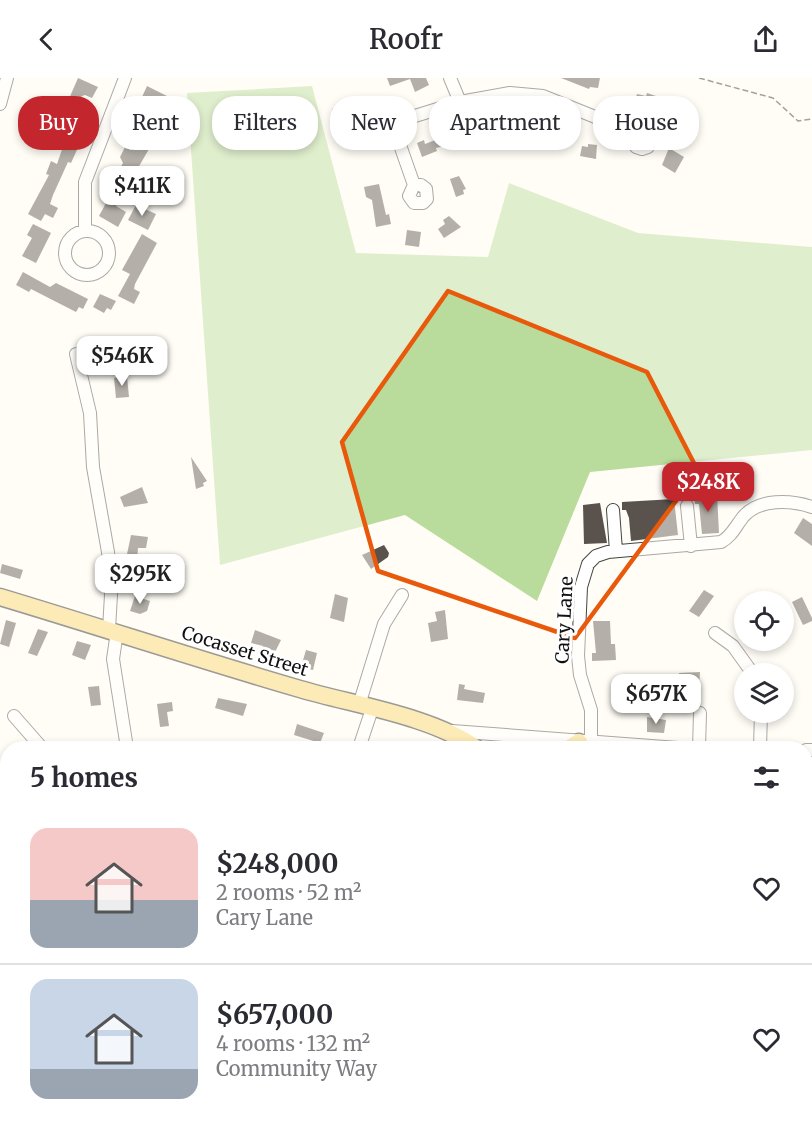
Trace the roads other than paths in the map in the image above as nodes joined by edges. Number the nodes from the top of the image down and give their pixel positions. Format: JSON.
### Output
{"nodes":[{"id":1,"x":7,"y":78,"type":"edge"},
{"id":2,"x":125,"y":78,"type":"edge"},
{"id":3,"x":450,"y":78,"type":"edge"},
{"id":4,"x":458,"y":96,"type":"edge"},
{"id":5,"x":486,"y":96,"type":"edge"},
{"id":6,"x":538,"y":96,"type":"edge"},
{"id":7,"x":0,"y":104,"type":"edge"},
{"id":8,"x":429,"y":113,"type":"edge"},
{"id":9,"x":414,"y":186,"type":"dead end"},
{"id":10,"x":85,"y":231,"type":"dead end"},
{"id":11,"x":76,"y":354,"type":"dead end"},
{"id":12,"x":687,"y":506,"type":"dead end"},
{"id":13,"x":812,"y":507,"type":"edge"},
{"id":14,"x":613,"y":510,"type":"dead end"},
{"id":15,"x":691,"y":546,"type":"junction"},
{"id":16,"x":616,"y":551,"type":"junction"},
{"id":17,"x":402,"y":595,"type":"dead end"},
{"id":18,"x":0,"y":597,"type":"edge"},
{"id":19,"x":113,"y":630,"type":"junction"},
{"id":20,"x":715,"y":633,"type":"dead end"},
{"id":21,"x":745,"y":663,"type":"edge"},
{"id":22,"x":366,"y":707,"type":"junction"},
{"id":23,"x":700,"y":714,"type":"dead end"},
{"id":24,"x":14,"y":716,"type":"dead end"},
{"id":25,"x":761,"y":723,"type":"edge"},
{"id":26,"x":445,"y":731,"type":"junction"},
{"id":27,"x":36,"y":741,"type":"edge"},
{"id":28,"x":126,"y":741,"type":"edge"},
{"id":29,"x":360,"y":741,"type":"edge"},
{"id":30,"x":463,"y":741,"type":"edge"},
{"id":31,"x":549,"y":741,"type":"edge"},
{"id":32,"x":581,"y":741,"type":"edge"},
{"id":33,"x":699,"y":741,"type":"edge"},
{"id":34,"x":760,"y":741,"type":"edge"}],
"edges":[{"from":1,"to":7,"type":"street"},
{"from":2,"to":10,"type":"street"},
{"from":3,"to":4,"type":"street"},
{"from":5,"to":6,"type":"street"},
{"from":8,"to":9,"type":"street"},
{"from":11,"to":19,"type":"street"},
{"from":12,"to":15,"type":"street"},
{"from":13,"to":15,"type":"street","name":"Cary Lane"},
{"from":14,"to":16,"type":"street"},
{"from":15,"to":16,"type":"street","name":"Cary Lane"},
{"from":16,"to":32,"type":"street","name":"Cary Lane"},
{"from":17,"to":22,"type":"street"},
{"from":18,"to":19,"type":"main road","name":"Cocasset Street"},
{"from":19,"to":22,"type":"main road","name":"Cocasset Street"},
{"from":19,"to":28,"type":"street"},
{"from":20,"to":21,"type":"street"},
{"from":22,"to":26,"type":"main road","name":"Cocasset Street"},
{"from":22,"to":29,"type":"street"},
{"from":23,"to":33,"type":"street"},
{"from":24,"to":27,"type":"street"},
{"from":25,"to":34,"type":"street"},
{"from":26,"to":30,"type":"main road","name":"Cocasset Street"},
{"from":26,"to":31,"type":"street"}]}
